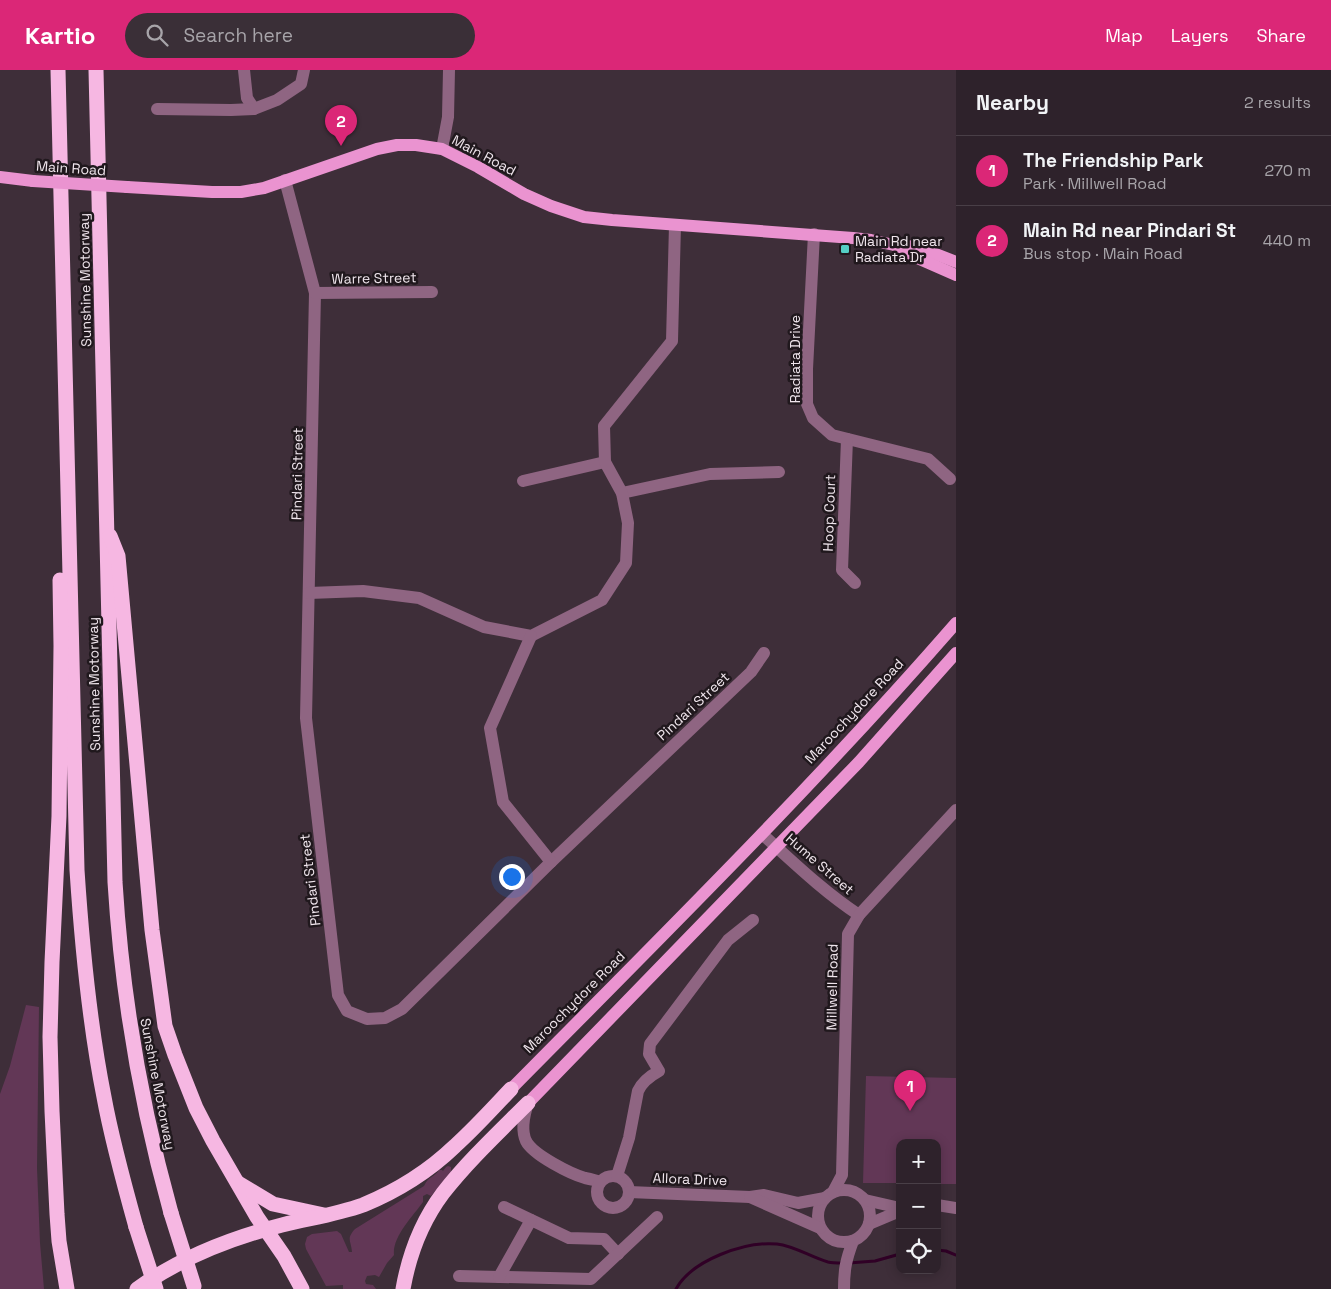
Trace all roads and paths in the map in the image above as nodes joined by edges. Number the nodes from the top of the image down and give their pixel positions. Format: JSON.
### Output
{"nodes":[{"id":1,"x":58,"y":70,"type":"edge"},
{"id":2,"x":96,"y":70,"type":"edge"},
{"id":3,"x":244,"y":70,"type":"edge"},
{"id":4,"x":304,"y":70,"type":"edge"},
{"id":5,"x":449,"y":70,"type":"edge"},
{"id":6,"x":157,"y":109,"type":"dead end"},
{"id":7,"x":254,"y":109,"type":"junction"},
{"id":8,"x":442,"y":149,"type":"junction"},
{"id":9,"x":0,"y":177,"type":"edge"},
{"id":10,"x":284,"y":180,"type":"junction"},
{"id":11,"x":675,"y":225,"type":"junction"},
{"id":12,"x":814,"y":234,"type":"junction"},
{"id":13,"x":894,"y":245,"type":"junction"},
{"id":14,"x":956,"y":262,"type":"edge"},
{"id":15,"x":956,"y":275,"type":"edge"},
{"id":16,"x":432,"y":292,"type":"dead end"},
{"id":17,"x":316,"y":293,"type":"junction"},
{"id":18,"x":847,"y":438,"type":"junction"},
{"id":19,"x":605,"y":462,"type":"junction"},
{"id":20,"x":779,"y":472,"type":"dead end"},
{"id":21,"x":950,"y":480,"type":"dead end"},
{"id":22,"x":523,"y":481,"type":"dead end"},
{"id":23,"x":622,"y":493,"type":"junction"},
{"id":24,"x":68,"y":498,"type":"junction"},
{"id":25,"x":107,"y":528,"type":"junction"},
{"id":26,"x":855,"y":583,"type":"dead end"},
{"id":27,"x":309,"y":593,"type":"junction"},
{"id":28,"x":956,"y":623,"type":"edge"},
{"id":29,"x":531,"y":636,"type":"junction"},
{"id":30,"x":764,"y":653,"type":"dead end"},
{"id":31,"x":956,"y":653,"type":"edge"},
{"id":32,"x":956,"y":810,"type":"edge"},
{"id":33,"x":762,"y":834,"type":"junction"},
{"id":34,"x":777,"y":847,"type":"junction"},
{"id":35,"x":550,"y":862,"type":"junction"},
{"id":36,"x":859,"y":915,"type":"junction"},
{"id":37,"x":753,"y":920,"type":"dead end"},
{"id":38,"x":511,"y":1089,"type":"joint"},
{"id":39,"x":528,"y":1103,"type":"junction"},
{"id":40,"x":842,"y":1175,"type":"junction"},
{"id":41,"x":617,"y":1176,"type":"junction"},
{"id":42,"x":600,"y":1182,"type":"junction"},
{"id":43,"x":238,"y":1183,"type":"junction"},
{"id":44,"x":629,"y":1192,"type":"junction"},
{"id":45,"x":854,"y":1192,"type":"junction"},
{"id":46,"x":829,"y":1195,"type":"junction"},
{"id":47,"x":750,"y":1197,"type":"junction"},
{"id":48,"x":865,"y":1200,"type":"junction"},
{"id":49,"x":941,"y":1206,"type":"edge"},
{"id":50,"x":504,"y":1207,"type":"dead end"},
{"id":51,"x":896,"y":1208,"type":"edge"},
{"id":52,"x":956,"y":1208,"type":"edge"},
{"id":53,"x":896,"y":1211,"type":"edge"},
{"id":54,"x":329,"y":1216,"type":"junction"},
{"id":55,"x":657,"y":1216,"type":"dead end"},
{"id":56,"x":531,"y":1220,"type":"junction"},
{"id":57,"x":869,"y":1224,"type":"junction"},
{"id":58,"x":820,"y":1228,"type":"junction"},
{"id":59,"x":266,"y":1230,"type":"junction"},
{"id":60,"x":835,"y":1241,"type":"junction"},
{"id":61,"x":853,"y":1241,"type":"junction"},
{"id":62,"x":61,"y":1252,"type":"junction"},
{"id":63,"x":618,"y":1254,"type":"junction"},
{"id":64,"x":844,"y":1257,"type":"junction"},
{"id":65,"x":459,"y":1276,"type":"dead end"},
{"id":66,"x":499,"y":1277,"type":"junction"},
{"id":67,"x":195,"y":1288,"type":"edge"},
{"id":68,"x":56,"y":1289,"type":"edge"},
{"id":69,"x":67,"y":1289,"type":"edge"},
{"id":70,"x":137,"y":1289,"type":"edge"},
{"id":71,"x":156,"y":1289,"type":"edge"},
{"id":72,"x":302,"y":1289,"type":"edge"},
{"id":73,"x":404,"y":1289,"type":"edge"},
{"id":74,"x":844,"y":1289,"type":"edge"}],
"edges":[{"from":1,"to":24,"type":"highway","name":"Sunshine Motorway"},
{"from":2,"to":25,"type":"highway","name":"Sunshine Motorway"},
{"from":3,"to":7,"type":"street"},
{"from":4,"to":7,"type":"street"},
{"from":5,"to":8,"type":"street"},
{"from":6,"to":7,"type":"street"},
{"from":8,"to":10,"type":"main road","name":"Main Road"},
{"from":8,"to":11,"type":"main road","name":"Main Road"},
{"from":9,"to":10,"type":"main road","name":"Main Road","bridge":true},
{"from":10,"to":17,"type":"street","name":"Pindari Street"},
{"from":11,"to":12,"type":"main road","name":"Main Road"},
{"from":11,"to":19,"type":"street"},
{"from":12,"to":13,"type":"main road","name":"Main Road"},
{"from":12,"to":18,"type":"street","name":"Radiata Drive"},
{"from":13,"to":14,"type":"main road","name":"Main Road"},
{"from":13,"to":15,"type":"main road","name":"Main Road"},
{"from":16,"to":17,"type":"street","name":"Warre Street"},
{"from":17,"to":27,"type":"street","name":"Pindari Street"},
{"from":18,"to":21,"type":"street","name":"Radiata Drive"},
{"from":18,"to":26,"type":"street","name":"Hoop Court"},
{"from":19,"to":22,"type":"street"},
{"from":19,"to":23,"type":"street"},
{"from":20,"to":23,"type":"street"},
{"from":23,"to":29,"type":"street"},
{"from":24,"to":62,"type":"highway"},
{"from":24,"to":71,"type":"highway","name":"Sunshine Motorway","bridge":true},
{"from":25,"to":43,"type":"highway"},
{"from":25,"to":67,"type":"highway","name":"Sunshine Motorway","bridge":true},
{"from":27,"to":29,"type":"street"},
{"from":27,"to":35,"type":"street","name":"Pindari Street"},
{"from":28,"to":33,"type":"main road","name":"Maroochydore Road"},
{"from":29,"to":35,"type":"street"},
{"from":30,"to":35,"type":"street","name":"Pindari Street"},
{"from":31,"to":34,"type":"main road"},
{"from":32,"to":36,"type":"street","name":"Millwell Road"},
{"from":33,"to":34,"type":"street","name":"Hume Street"},
{"from":33,"to":38,"type":"main road","name":"Maroochydore Road"},
{"from":34,"to":36,"type":"street","name":"Hume Street"},
{"from":34,"to":39,"type":"main road"},
{"from":36,"to":40,"type":"street","name":"Millwell Road"},
{"from":37,"to":41,"type":"street"},
{"from":38,"to":54,"type":"highway","name":"Maroochydore Road"},
{"from":39,"to":42,"type":"street"},
{"from":39,"to":73,"type":"highway"},
{"from":40,"to":45,"type":"street"},
{"from":40,"to":46,"type":"street","name":"Millwell Road"},
{"from":41,"to":42,"type":"street"},
{"from":41,"to":44,"type":"street"},
{"from":42,"to":44,"type":"street"},
{"from":43,"to":54,"type":"highway"},
{"from":43,"to":59,"type":"highway"},
{"from":44,"to":47,"type":"street","name":"Allora Drive"},
{"from":45,"to":46,"type":"street"},
{"from":45,"to":48,"type":"street"},
{"from":46,"to":47,"type":"street","name":"Allora Drive"},
{"from":46,"to":58,"type":"street"},
{"from":47,"to":58,"type":"street","name":"Allora Drive"},
{"from":48,"to":51,"type":"street"},
{"from":48,"to":57,"type":"street"},
{"from":49,"to":52,"type":"street"},
{"from":50,"to":56,"type":"street"},
{"from":53,"to":57,"type":"street"},
{"from":54,"to":59,"type":"highway","name":"Maroochydore Road"},
{"from":55,"to":63,"type":"street"},
{"from":56,"to":63,"type":"street"},
{"from":56,"to":66,"type":"street"},
{"from":57,"to":61,"type":"street"},
{"from":58,"to":60,"type":"street"},
{"from":59,"to":70,"type":"highway","name":"Maroochydore Road"},
{"from":59,"to":72,"type":"highway"},
{"from":60,"to":61,"type":"street"},
{"from":60,"to":64,"type":"street"},
{"from":61,"to":64,"type":"street"},
{"from":62,"to":68,"type":"highway"},
{"from":62,"to":69,"type":"highway"},
{"from":63,"to":66,"type":"street"},
{"from":64,"to":74,"type":"street"},
{"from":65,"to":66,"type":"street"}]}
